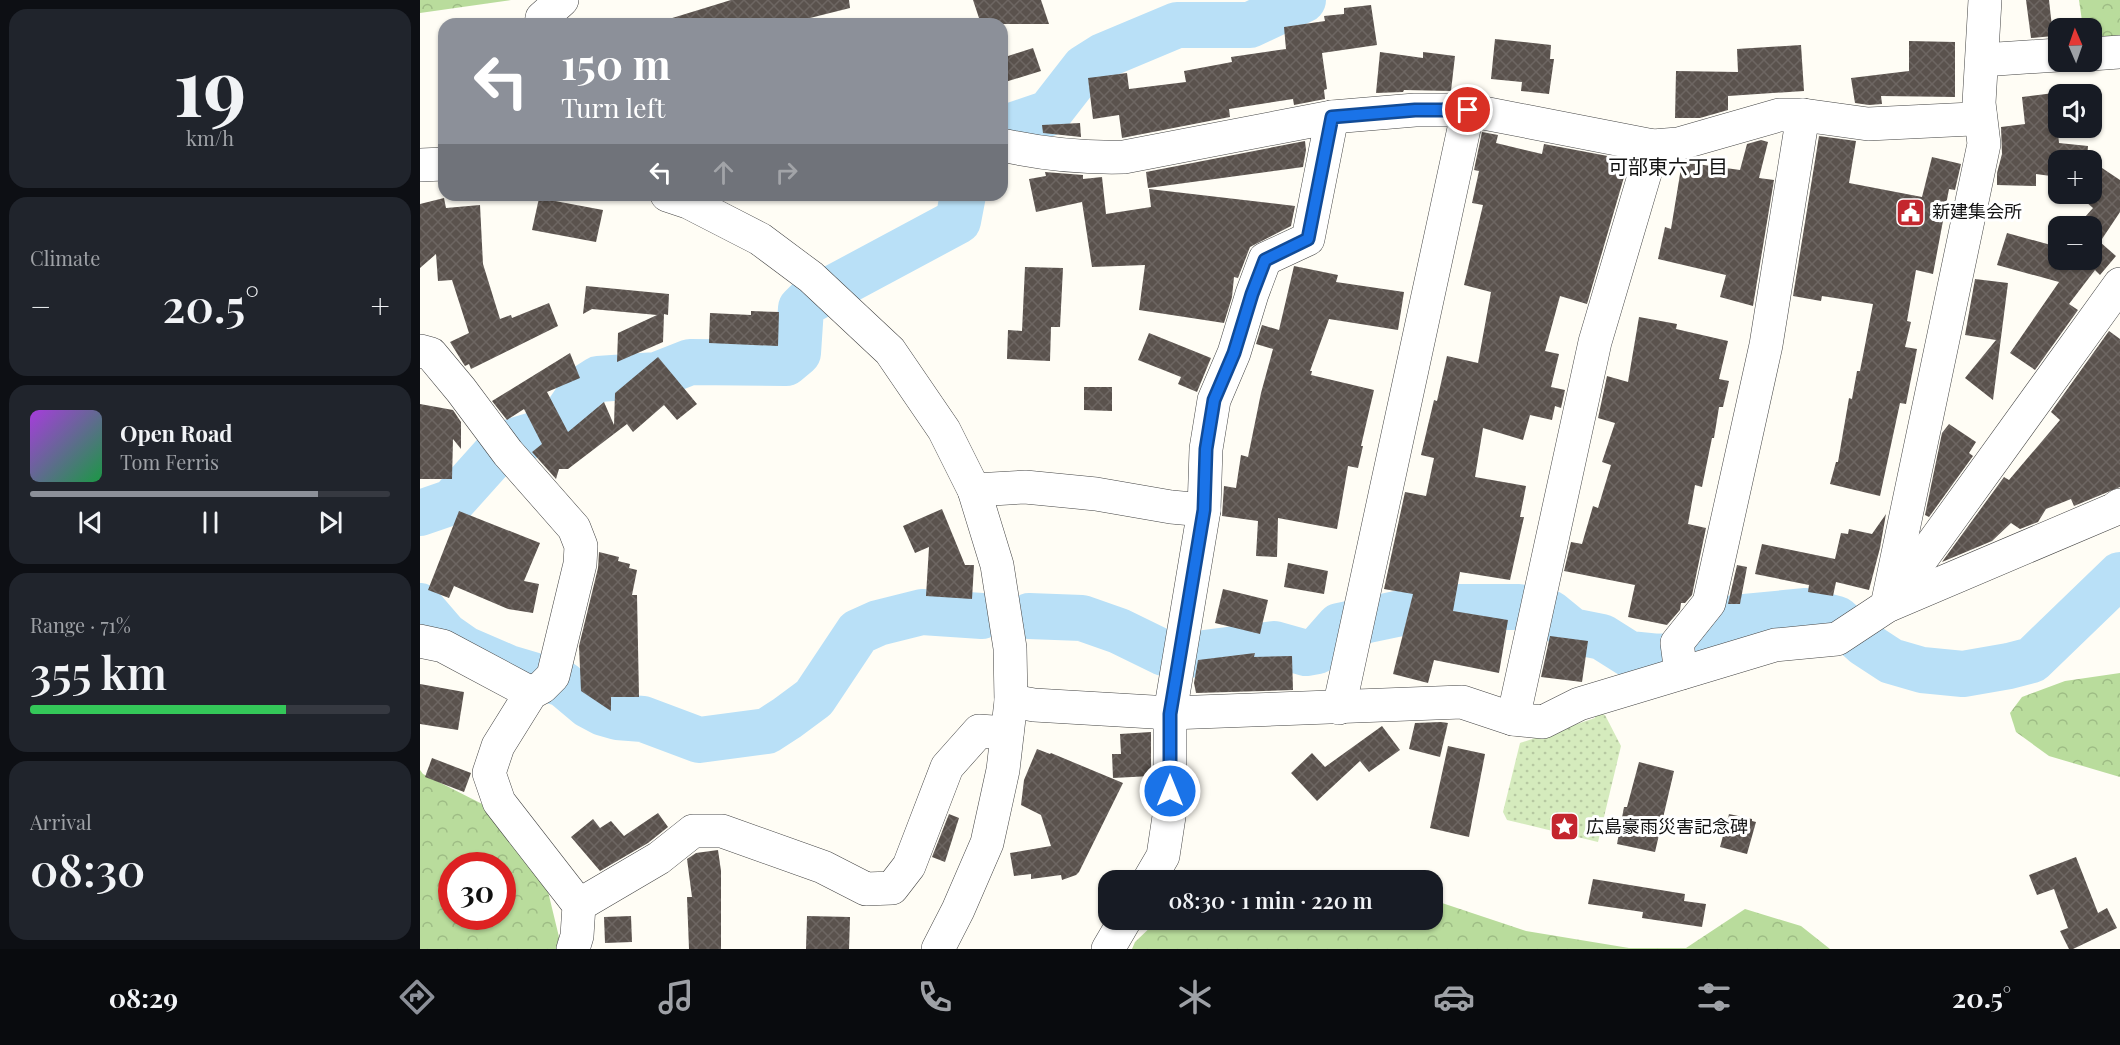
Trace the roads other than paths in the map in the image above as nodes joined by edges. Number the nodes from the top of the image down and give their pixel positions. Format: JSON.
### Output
{"nodes":[{"id":1,"x":562,"y":0,"type":"edge"},
{"id":2,"x":1984,"y":0,"type":"edge"},
{"id":3,"x":542,"y":18,"type":"edge"},
{"id":4,"x":2120,"y":52,"type":"edge"},
{"id":5,"x":2102,"y":53,"type":"edge"},
{"id":6,"x":2048,"y":57,"type":"edge"},
{"id":7,"x":1982,"y":60,"type":"junction"},
{"id":8,"x":1468,"y":110,"type":"junction"},
{"id":9,"x":1980,"y":114,"type":"junction"},
{"id":10,"x":1803,"y":115,"type":"junction"},
{"id":11,"x":1332,"y":117,"type":"junction"},
{"id":12,"x":1008,"y":146,"type":"edge"},
{"id":13,"x":1653,"y":146,"type":"junction"},
{"id":14,"x":438,"y":164,"type":"edge"},
{"id":15,"x":420,"y":165,"type":"edge"},
{"id":16,"x":685,"y":201,"type":"edge"},
{"id":17,"x":2120,"y":284,"type":"edge"},
{"id":18,"x":420,"y":351,"type":"edge"},
{"id":19,"x":974,"y":490,"type":"junction"},
{"id":20,"x":2120,"y":505,"type":"edge"},
{"id":21,"x":1204,"y":510,"type":"junction"},
{"id":22,"x":1887,"y":606,"type":"junction"},
{"id":23,"x":420,"y":641,"type":"edge"},
{"id":24,"x":1679,"y":661,"type":"junction"},
{"id":25,"x":542,"y":685,"type":"junction"},
{"id":26,"x":1339,"y":708,"type":"junction"},
{"id":27,"x":1170,"y":714,"type":"junction"},
{"id":28,"x":1009,"y":717,"type":"junction"},
{"id":29,"x":1513,"y":719,"type":"junction"},
{"id":30,"x":1155,"y":870,"type":"edge"},
{"id":31,"x":579,"y":904,"type":"junction"},
{"id":32,"x":1119,"y":930,"type":"edge"},
{"id":33,"x":573,"y":949,"type":"edge"},
{"id":34,"x":938,"y":949,"type":"edge"},
{"id":35,"x":1108,"y":949,"type":"edge"}],
"edges":[{"from":1,"to":3,"type":"street"},
{"from":2,"to":7,"type":"street"},
{"from":4,"to":5,"type":"street"},
{"from":6,"to":7,"type":"street"},
{"from":7,"to":9,"type":"street"},
{"from":8,"to":11,"type":"street"},
{"from":8,"to":13,"type":"street"},
{"from":8,"to":26,"type":"street"},
{"from":9,"to":10,"type":"street"},
{"from":9,"to":22,"type":"street"},
{"from":10,"to":13,"type":"street"},
{"from":10,"to":24,"type":"street"},
{"from":11,"to":12,"type":"street"},
{"from":11,"to":21,"type":"street"},
{"from":13,"to":29,"type":"street"},
{"from":14,"to":15,"type":"street"},
{"from":16,"to":19,"type":"street"},
{"from":17,"to":22,"type":"street"},
{"from":18,"to":25,"type":"street"},
{"from":19,"to":21,"type":"street"},
{"from":19,"to":28,"type":"street"},
{"from":20,"to":22,"type":"street"},
{"from":21,"to":27,"type":"street"},
{"from":22,"to":24,"type":"street"},
{"from":23,"to":25,"type":"street"},
{"from":24,"to":29,"type":"street"},
{"from":25,"to":31,"type":"street"},
{"from":26,"to":27,"type":"street"},
{"from":26,"to":29,"type":"street"},
{"from":27,"to":28,"type":"street"},
{"from":27,"to":30,"type":"street"},
{"from":28,"to":31,"type":"street"},
{"from":28,"to":34,"type":"street"},
{"from":31,"to":33,"type":"street"},
{"from":32,"to":35,"type":"street"}]}
